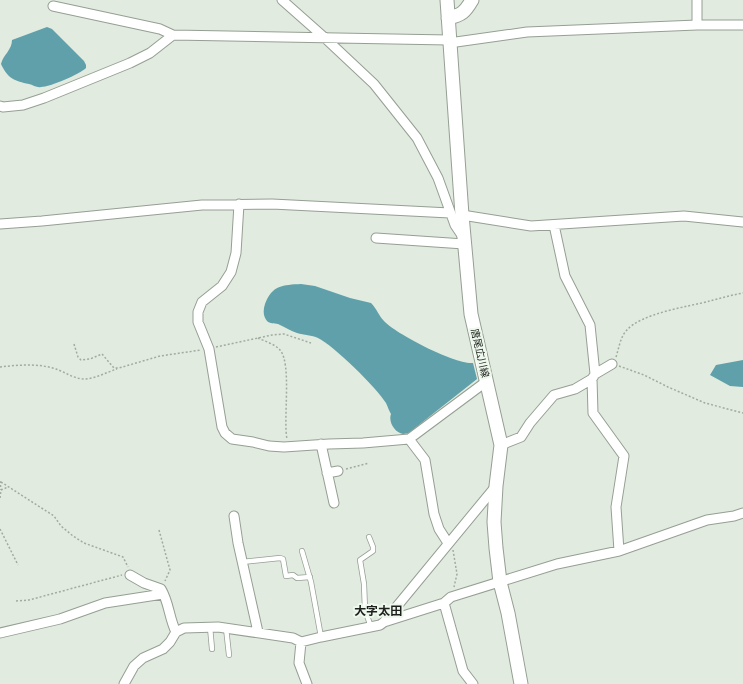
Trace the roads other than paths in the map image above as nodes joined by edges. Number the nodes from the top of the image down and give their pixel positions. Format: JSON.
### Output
{"nodes":[{"id":1,"x":282,"y":0,"type":"edge"},
{"id":2,"x":447,"y":0,"type":"edge"},
{"id":3,"x":472,"y":0,"type":"edge"},
{"id":4,"x":697,"y":0,"type":"edge"},
{"id":5,"x":53,"y":6,"type":"dead end"},
{"id":6,"x":448,"y":18,"type":"junction"},
{"id":7,"x":697,"y":25,"type":"junction"},
{"id":8,"x":743,"y":26,"type":"edge"},
{"id":9,"x":173,"y":35,"type":"junction"},
{"id":10,"x":325,"y":38,"type":"junction"},
{"id":11,"x":449,"y":41,"type":"junction"},
{"id":12,"x":0,"y":106,"type":"edge"},
{"id":13,"x":239,"y":204,"type":"junction"},
{"id":14,"x":456,"y":214,"type":"junction"},
{"id":15,"x":743,"y":222,"type":"edge"},
{"id":16,"x":0,"y":224,"type":"edge"},
{"id":17,"x":554,"y":225,"type":"junction"},
{"id":18,"x":376,"y":238,"type":"dead end"},
{"id":19,"x":464,"y":240,"type":"junction"},
{"id":20,"x":612,"y":364,"type":"road end"},
{"id":21,"x":594,"y":376,"type":"junction"},
{"id":22,"x":487,"y":381,"type":"junction"},
{"id":23,"x":409,"y":439,"type":"junction"},
{"id":24,"x":321,"y":444,"type":"junction"},
{"id":25,"x":501,"y":445,"type":"junction"},
{"id":26,"x":338,"y":471,"type":"road end"},
{"id":27,"x":327,"y":473,"type":"junction"},
{"id":28,"x":496,"y":486,"type":"junction"},
{"id":29,"x":334,"y":503,"type":"dead end"},
{"id":30,"x":743,"y":513,"type":"edge"},
{"id":31,"x":234,"y":516,"type":"dead end"},
{"id":32,"x":369,"y":537,"type":"dead end"},
{"id":33,"x":449,"y":542,"type":"junction"},
{"id":34,"x":302,"y":551,"type":"dead end"},
{"id":35,"x":619,"y":551,"type":"junction"},
{"id":36,"x":242,"y":562,"type":"junction"},
{"id":37,"x":130,"y":574,"type":"road end"},
{"id":38,"x":310,"y":577,"type":"junction"},
{"id":39,"x":500,"y":582,"type":"junction"},
{"id":40,"x":163,"y":593,"type":"junction"},
{"id":41,"x":448,"y":600,"type":"junction"},
{"id":42,"x":384,"y":622,"type":"junction"},
{"id":43,"x":210,"y":627,"type":"junction"},
{"id":44,"x":371,"y":627,"type":"junction"},
{"id":45,"x":226,"y":628,"type":"junction"},
{"id":46,"x":176,"y":632,"type":"junction"},
{"id":47,"x":258,"y":632,"type":"junction"},
{"id":48,"x":0,"y":633,"type":"edge"},
{"id":49,"x":321,"y":637,"type":"junction"},
{"id":50,"x":301,"y":642,"type":"junction"},
{"id":51,"x":212,"y":649,"type":"dead end"},
{"id":52,"x":229,"y":655,"type":"dead end"},
{"id":53,"x":127,"y":682,"type":"edge"},
{"id":54,"x":307,"y":684,"type":"edge"},
{"id":55,"x":473,"y":684,"type":"edge"},
{"id":56,"x":521,"y":684,"type":"edge"}],
"edges":[{"from":1,"to":10,"type":"street"},
{"from":2,"to":6,"type":"main road","name":"唐尾広川線"},
{"from":3,"to":6,"type":"main road"},
{"from":4,"to":7,"type":"street"},
{"from":5,"to":9,"type":"street"},
{"from":6,"to":11,"type":"main road","name":"唐尾広川線"},
{"from":7,"to":8,"type":"street"},
{"from":7,"to":11,"type":"street"},
{"from":9,"to":10,"type":"street"},
{"from":9,"to":12,"type":"street"},
{"from":10,"to":11,"type":"street"},
{"from":10,"to":14,"type":"street"},
{"from":11,"to":14,"type":"main road","name":"唐尾広川線"},
{"from":13,"to":14,"type":"street"},
{"from":13,"to":16,"type":"street"},
{"from":13,"to":24,"type":"street"},
{"from":14,"to":17,"type":"street"},
{"from":14,"to":19,"type":"main road","name":"唐尾広川線"},
{"from":15,"to":17,"type":"street"},
{"from":17,"to":21,"type":"street"},
{"from":18,"to":19,"type":"street"},
{"from":19,"to":22,"type":"main road","name":"唐尾広川線"},
{"from":20,"to":21,"type":"street"},
{"from":21,"to":25,"type":"street"},
{"from":21,"to":35,"type":"street"},
{"from":22,"to":23,"type":"street"},
{"from":22,"to":25,"type":"main road","name":"唐尾広川線"},
{"from":23,"to":24,"type":"street"},
{"from":23,"to":33,"type":"street"},
{"from":24,"to":27,"type":"street"},
{"from":25,"to":28,"type":"main road","name":"唐尾広川線"},
{"from":26,"to":27,"type":"street"},
{"from":27,"to":29,"type":"street"},
{"from":28,"to":33,"type":"street"},
{"from":28,"to":39,"type":"main road","name":"唐尾広川線"},
{"from":30,"to":35,"type":"street"},
{"from":31,"to":36,"type":"street"},
{"from":32,"to":44,"type":"lane"},
{"from":33,"to":42,"type":"street"},
{"from":34,"to":38,"type":"lane"},
{"from":35,"to":39,"type":"street"},
{"from":36,"to":38,"type":"lane"},
{"from":36,"to":47,"type":"street"},
{"from":37,"to":40,"type":"street"},
{"from":38,"to":49,"type":"lane"},
{"from":39,"to":41,"type":"street"},
{"from":39,"to":56,"type":"main road","name":"唐尾広川線"},
{"from":40,"to":46,"type":"street"},
{"from":40,"to":48,"type":"street"},
{"from":41,"to":42,"type":"street"},
{"from":41,"to":55,"type":"street"},
{"from":42,"to":44,"type":"street"},
{"from":43,"to":45,"type":"street"},
{"from":43,"to":46,"type":"street"},
{"from":43,"to":51,"type":"lane"},
{"from":44,"to":49,"type":"street"},
{"from":45,"to":47,"type":"street"},
{"from":45,"to":52,"type":"lane"},
{"from":46,"to":53,"type":"street"},
{"from":47,"to":50,"type":"street"},
{"from":49,"to":50,"type":"street"},
{"from":50,"to":54,"type":"street"}]}
